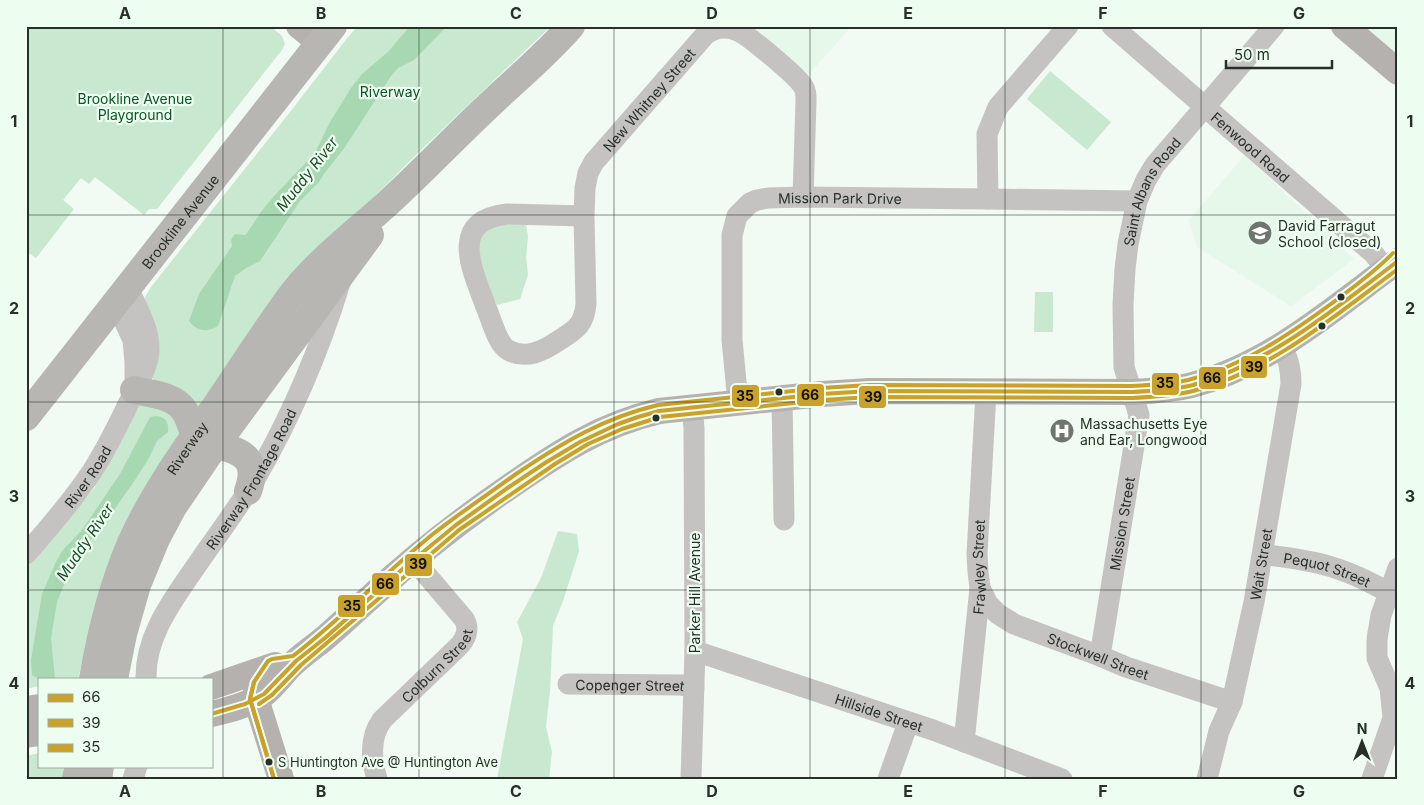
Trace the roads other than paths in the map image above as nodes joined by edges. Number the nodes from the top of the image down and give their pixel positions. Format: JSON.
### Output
{"nodes":[{"id":1,"x":570,"y":26,"type":"edge"},
{"id":2,"x":1068,"y":26,"type":"edge"},
{"id":3,"x":1112,"y":26,"type":"edge"},
{"id":4,"x":1274,"y":26,"type":"edge"},
{"id":5,"x":1344,"y":26,"type":"edge"},
{"id":6,"x":317,"y":32,"type":"edge"},
{"id":7,"x":1398,"y":72,"type":"edge"},
{"id":8,"x":1205,"y":106,"type":"junction"},
{"id":9,"x":405,"y":188,"type":"junction"},
{"id":10,"x":803,"y":197,"type":"junction"},
{"id":11,"x":988,"y":198,"type":"junction"},
{"id":12,"x":1137,"y":201,"type":"junction"},
{"id":13,"x":584,"y":216,"type":"junction"},
{"id":14,"x":1394,"y":263,"type":"edge"},
{"id":15,"x":343,"y":272,"type":"junction"},
{"id":16,"x":122,"y":296,"type":"junction"},
{"id":17,"x":1281,"y":346,"type":"junction"},
{"id":18,"x":134,"y":390,"type":"junction"},
{"id":19,"x":986,"y":392,"type":"junction"},
{"id":20,"x":1132,"y":392,"type":"junction"},
{"id":21,"x":782,"y":397,"type":"junction"},
{"id":22,"x":738,"y":402,"type":"junction"},
{"id":23,"x":692,"y":408,"type":"junction"},
{"id":24,"x":26,"y":417,"type":"edge"},
{"id":25,"x":205,"y":440,"type":"junction"},
{"id":26,"x":248,"y":491,"type":"junction"},
{"id":27,"x":784,"y":520,"type":"dead end"},
{"id":28,"x":26,"y":554,"type":"edge"},
{"id":29,"x":1263,"y":554,"type":"junction"},
{"id":30,"x":413,"y":559,"type":"junction"},
{"id":31,"x":1398,"y":568,"type":"edge"},
{"id":32,"x":980,"y":588,"type":"junction"},
{"id":33,"x":1393,"y":595,"type":"edge"},
{"id":34,"x":695,"y":651,"type":"junction"},
{"id":35,"x":1100,"y":656,"type":"junction"},
{"id":36,"x":284,"y":663,"type":"junction"},
{"id":37,"x":104,"y":676,"type":"edge"},
{"id":38,"x":146,"y":678,"type":"edge"},
{"id":39,"x":568,"y":684,"type":"dead end"},
{"id":40,"x":212,"y":687,"type":"edge"},
{"id":41,"x":694,"y":687,"type":"junction"},
{"id":42,"x":212,"y":691,"type":"edge"},
{"id":43,"x":256,"y":699,"type":"junction"},
{"id":44,"x":1232,"y":702,"type":"junction"},
{"id":45,"x":212,"y":714,"type":"edge"},
{"id":46,"x":908,"y":722,"type":"junction"},
{"id":47,"x":964,"y":742,"type":"junction"},
{"id":48,"x":281,"y":779,"type":"edge"},
{"id":49,"x":376,"y":779,"type":"edge"},
{"id":50,"x":691,"y":779,"type":"edge"},
{"id":51,"x":888,"y":779,"type":"edge"},
{"id":52,"x":1062,"y":779,"type":"edge"},
{"id":53,"x":1207,"y":779,"type":"edge"},
{"id":54,"x":1372,"y":779,"type":"edge"}],
"edges":[{"from":1,"to":9,"type":"highway","name":"Riverway"},
{"from":2,"to":11,"type":"street"},
{"from":3,"to":8,"type":"street","name":"Fenwood Road"},
{"from":4,"to":8,"type":"street","name":"Saint Albans Road"},
{"from":5,"to":7,"type":"main road"},
{"from":6,"to":16,"type":"highway","name":"Brookline Avenue"},
{"from":8,"to":12,"type":"street","name":"Saint Albans Road"},
{"from":8,"to":14,"type":"street","name":"Fenwood Road"},
{"from":9,"to":15,"type":"highway","name":"Riverway"},
{"from":9,"to":25,"type":"highway","name":"Riverway"},
{"from":10,"to":11,"type":"street","name":"Mission Park Drive"},
{"from":10,"to":13,"type":"street","name":"New Whitney Street"},
{"from":10,"to":22,"type":"street","name":"Mission Park Drive"},
{"from":11,"to":12,"type":"street","name":"Mission Park Drive"},
{"from":12,"to":20,"type":"street","name":"Saint Albans Road"},
{"from":13,"to":13,"type":"street","name":"New Whitney Street"},
{"from":14,"to":17,"type":"main road"},
{"from":15,"to":25,"type":"highway","name":"Riverway"},
{"from":15,"to":26,"type":"street","name":"Riverway Frontage Road"},
{"from":16,"to":18,"type":"street","name":"River Road"},
{"from":16,"to":24,"type":"highway","name":"Brookline Avenue"},
{"from":17,"to":20,"type":"main road"},
{"from":17,"to":29,"type":"street","name":"Wait Street"},
{"from":18,"to":25,"type":"highway"},
{"from":18,"to":28,"type":"street","name":"River Road"},
{"from":19,"to":20,"type":"main road"},
{"from":19,"to":21,"type":"main road"},
{"from":19,"to":32,"type":"street","name":"Frawley Street"},
{"from":20,"to":35,"type":"street","name":"Mission Street"},
{"from":21,"to":22,"type":"main road"},
{"from":21,"to":27,"type":"street"},
{"from":22,"to":23,"type":"main road"},
{"from":23,"to":30,"type":"main road"},
{"from":23,"to":34,"type":"street","name":"Parker Hill Avenue"},
{"from":25,"to":26,"type":"highway"},
{"from":25,"to":37,"type":"highway","name":"Riverway"},
{"from":26,"to":38,"type":"street","name":"Riverway Frontage Road"},
{"from":29,"to":33,"type":"street","name":"Pequot Street"},
{"from":29,"to":44,"type":"street","name":"Wait Street"},
{"from":30,"to":36,"type":"main road"},
{"from":30,"to":49,"type":"street","name":"Colburn Street"},
{"from":31,"to":33,"type":"street"},
{"from":32,"to":35,"type":"street","name":"Stockwell Street"},
{"from":32,"to":47,"type":"street","name":"Frawley Street"},
{"from":33,"to":54,"type":"street"},
{"from":34,"to":41,"type":"street","name":"Parker Hill Avenue"},
{"from":34,"to":46,"type":"street","name":"Hillside Street"},
{"from":35,"to":44,"type":"street","name":"Stockwell Street"},
{"from":36,"to":40,"type":"main road"},
{"from":36,"to":43,"type":"main road"},
{"from":39,"to":41,"type":"street","name":"Copenger Street"},
{"from":41,"to":50,"type":"street","name":"Parker Hill Avenue"},
{"from":42,"to":43,"type":"main road"},
{"from":43,"to":45,"type":"main road"},
{"from":43,"to":48,"type":"main road"},
{"from":44,"to":53,"type":"street","name":"Wait Street"},
{"from":46,"to":47,"type":"street","name":"Hillside Street"},
{"from":46,"to":51,"type":"street"},
{"from":47,"to":52,"type":"street","name":"Hillside Street"}]}
